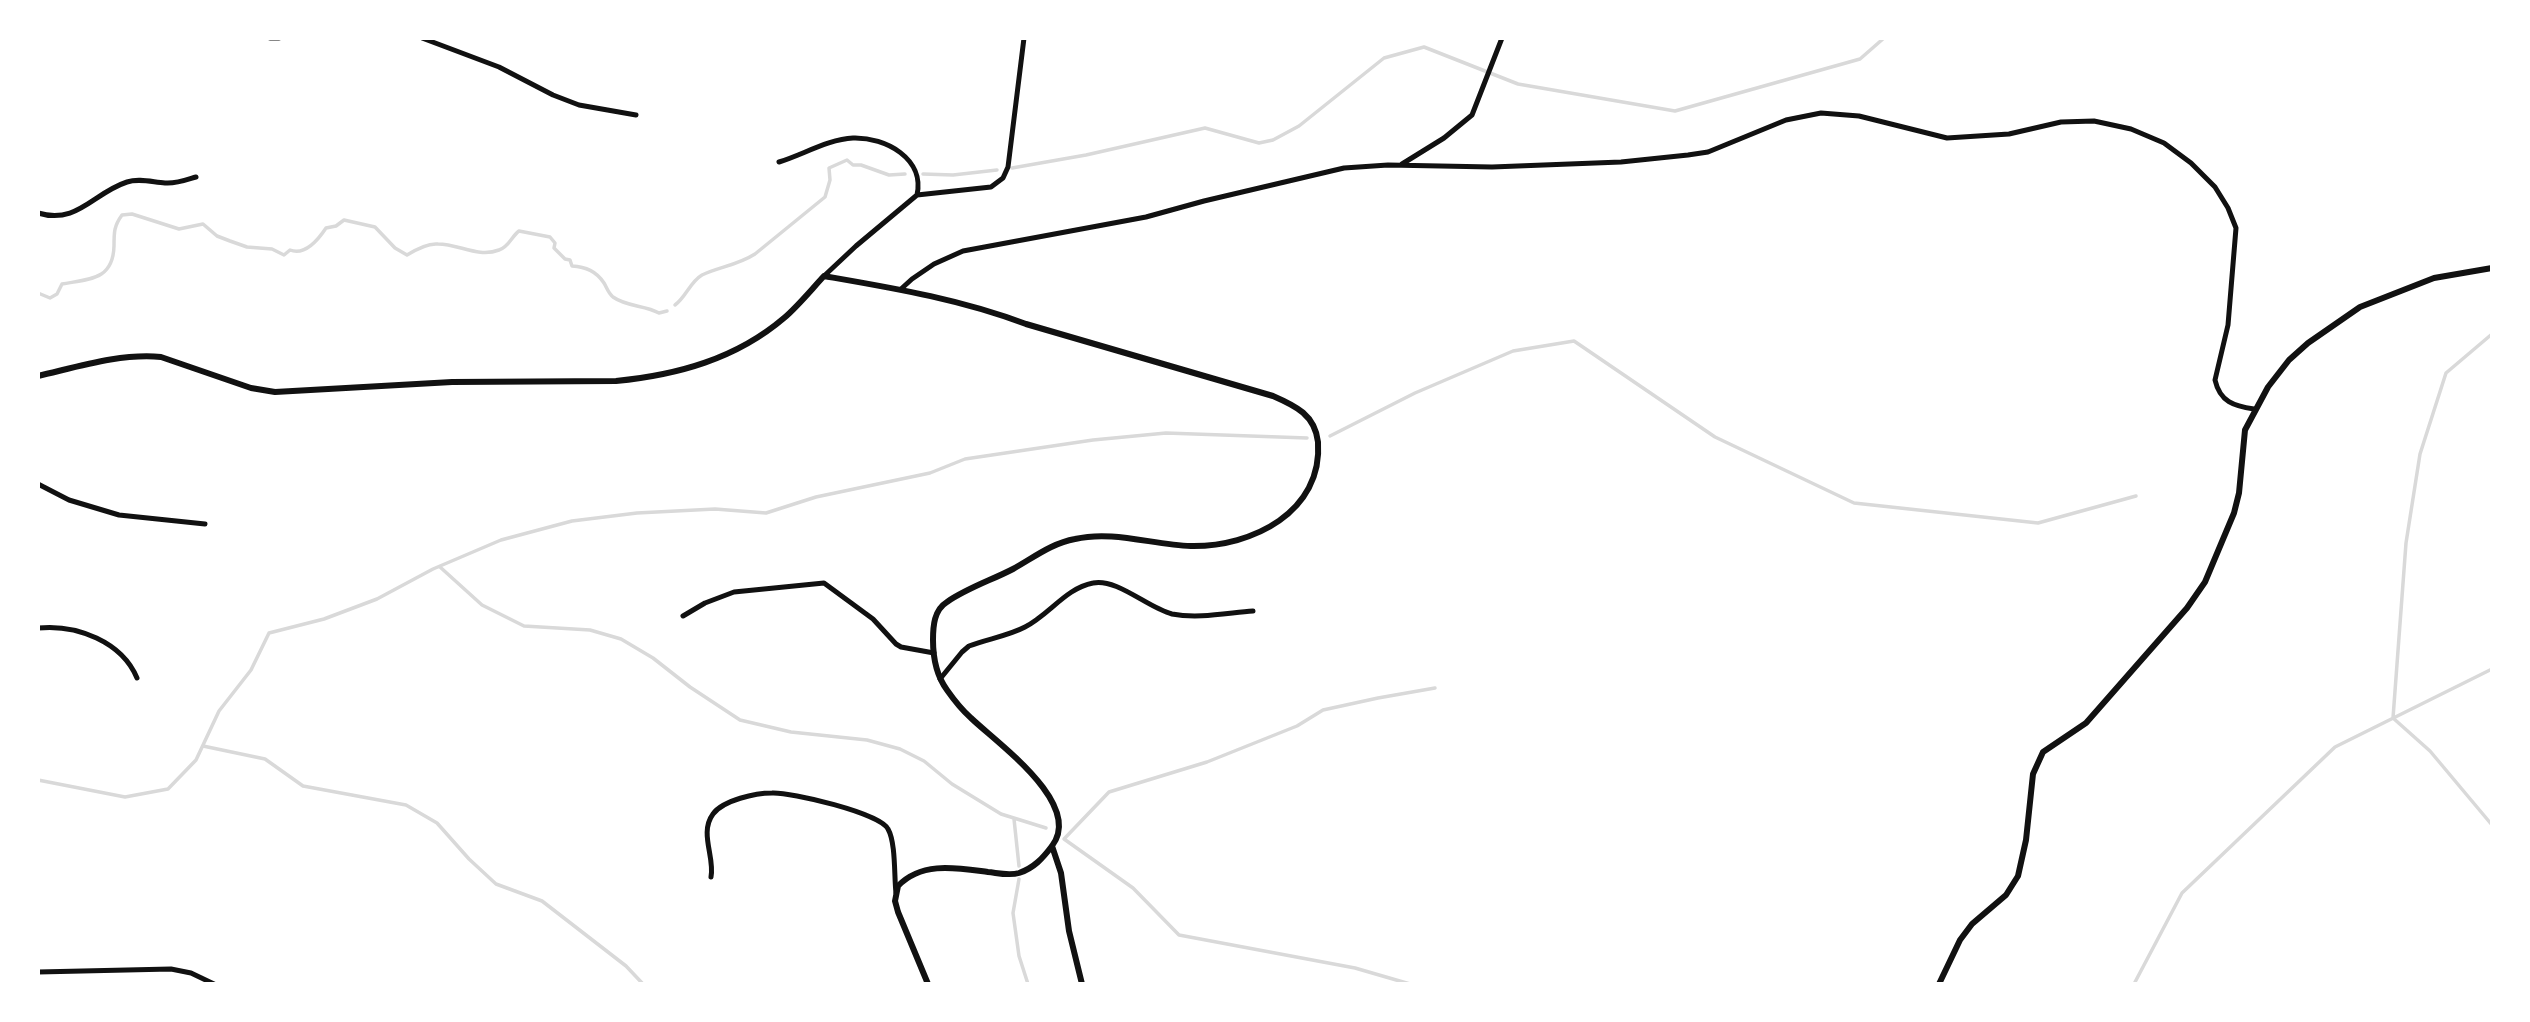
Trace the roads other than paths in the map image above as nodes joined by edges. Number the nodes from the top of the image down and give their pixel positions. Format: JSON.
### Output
{"nodes":[{"id":1,"x":270,"y":38,"type":"edge"},
{"id":2,"x":279,"y":38,"type":"edge"},
{"id":3,"x":422,"y":38,"type":"edge"},
{"id":4,"x":1024,"y":38,"type":"edge"},
{"id":5,"x":1502,"y":38,"type":"edge"},
{"id":6,"x":636,"y":115,"type":"dead end"},
{"id":7,"x":779,"y":162,"type":"dead end"},
{"id":8,"x":1400,"y":165,"type":"junction"},
{"id":9,"x":196,"y":177,"type":"dead end"},
{"id":10,"x":917,"y":195,"type":"junction"},
{"id":11,"x":38,"y":213,"type":"edge"},
{"id":12,"x":2491,"y":268,"type":"edge"},
{"id":13,"x":824,"y":276,"type":"junction"},
{"id":14,"x":901,"y":289,"type":"junction"},
{"id":15,"x":38,"y":376,"type":"edge"},
{"id":16,"x":2254,"y":409,"type":"junction"},
{"id":17,"x":38,"y":484,"type":"edge"},
{"id":18,"x":205,"y":524,"type":"dead end"},
{"id":19,"x":1253,"y":611,"type":"dead end"},
{"id":20,"x":683,"y":616,"type":"dead end"},
{"id":21,"x":38,"y":628,"type":"edge"},
{"id":22,"x":934,"y":653,"type":"junction"},
{"id":23,"x":138,"y":678,"type":"dead end"},
{"id":24,"x":940,"y":679,"type":"junction"},
{"id":25,"x":1052,"y":846,"type":"junction"},
{"id":26,"x":711,"y":877,"type":"dead end"},
{"id":27,"x":896,"y":893,"type":"junction"},
{"id":28,"x":38,"y":972,"type":"edge"},
{"id":29,"x":214,"y":984,"type":"edge"},
{"id":30,"x":928,"y":984,"type":"edge"},
{"id":31,"x":1082,"y":984,"type":"edge"},
{"id":32,"x":1940,"y":984,"type":"edge"}],
"edges":[{"from":1,"to":2,"type":"street"},
{"from":3,"to":6,"type":"street"},
{"from":4,"to":10,"type":"street"},
{"from":5,"to":8,"type":"street"},
{"from":7,"to":10,"type":"street"},
{"from":8,"to":14,"type":"street"},
{"from":8,"to":16,"type":"street"},
{"from":9,"to":11,"type":"street"},
{"from":10,"to":13,"type":"street"},
{"from":12,"to":16,"type":"street"},
{"from":13,"to":14,"type":"street"},
{"from":13,"to":15,"type":"street"},
{"from":14,"to":22,"type":"street"},
{"from":16,"to":32,"type":"street"},
{"from":17,"to":18,"type":"street"},
{"from":19,"to":24,"type":"street"},
{"from":20,"to":22,"type":"street"},
{"from":21,"to":23,"type":"street"},
{"from":22,"to":24,"type":"street"},
{"from":24,"to":25,"type":"street"},
{"from":25,"to":27,"type":"street"},
{"from":25,"to":31,"type":"street"},
{"from":26,"to":27,"type":"street"},
{"from":27,"to":30,"type":"street"},
{"from":28,"to":29,"type":"street"}]}
